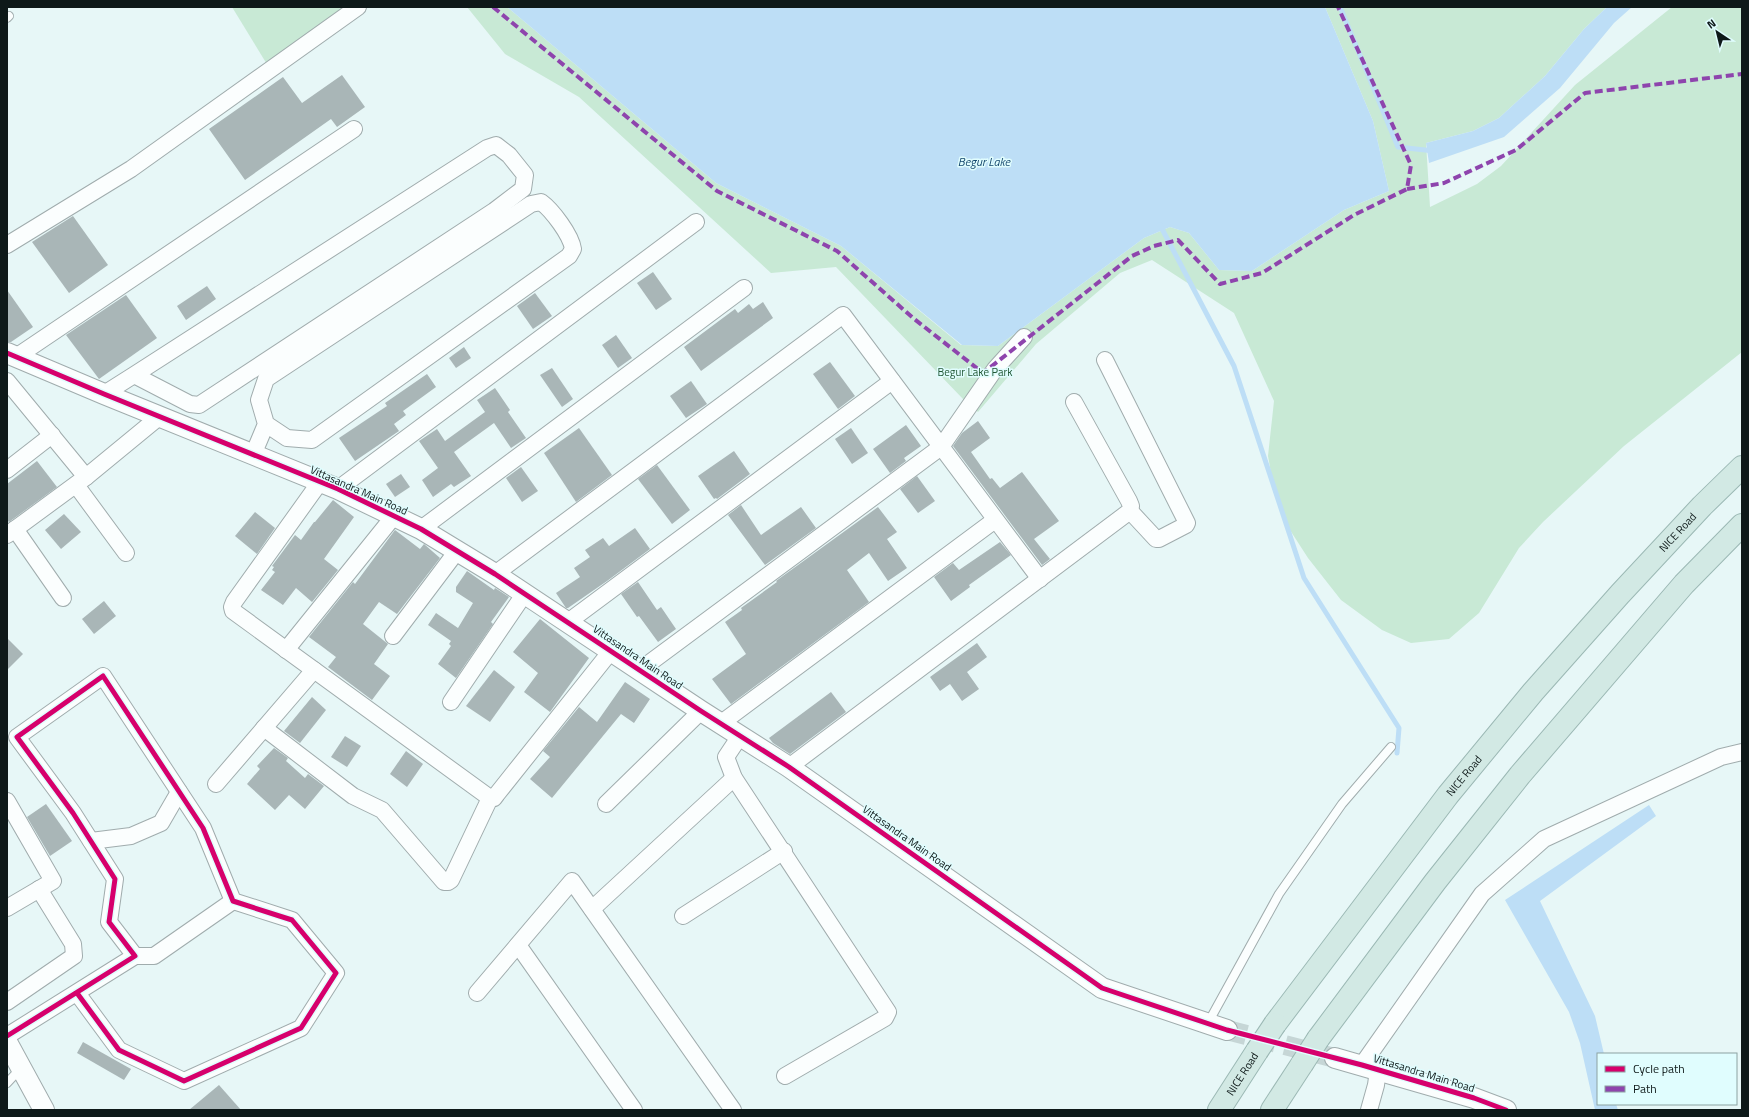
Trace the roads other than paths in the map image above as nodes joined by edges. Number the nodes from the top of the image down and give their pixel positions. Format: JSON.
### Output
{"nodes":[{"id":1,"x":358,"y":7,"type":"edge"},
{"id":2,"x":354,"y":129,"type":"dead end"},
{"id":3,"x":696,"y":222,"type":"dead end"},
{"id":4,"x":7,"y":245,"type":"edge"},
{"id":5,"x":744,"y":288,"type":"dead end"},
{"id":6,"x":1024,"y":337,"type":"dead end"},
{"id":7,"x":11,"y":355,"type":"edge"},
{"id":8,"x":1105,"y":360,"type":"dead end"},
{"id":9,"x":134,"y":375,"type":"junction"},
{"id":10,"x":892,"y":380,"type":"junction"},
{"id":11,"x":7,"y":381,"type":"edge"},
{"id":12,"x":104,"y":394,"type":"junction"},
{"id":13,"x":1074,"y":402,"type":"dead end"},
{"id":14,"x":159,"y":417,"type":"junction"},
{"id":15,"x":266,"y":424,"type":"junction"},
{"id":16,"x":52,"y":435,"type":"junction"},
{"id":17,"x":941,"y":446,"type":"junction"},
{"id":18,"x":253,"y":455,"type":"junction"},
{"id":19,"x":1742,"y":467,"type":"edge"},
{"id":20,"x":7,"y":470,"type":"edge"},
{"id":21,"x":81,"y":481,"type":"junction"},
{"id":22,"x":329,"y":486,"type":"junction"},
{"id":23,"x":1130,"y":512,"type":"junction"},
{"id":24,"x":394,"y":516,"type":"junction"},
{"id":25,"x":995,"y":520,"type":"junction"},
{"id":26,"x":1742,"y":525,"type":"edge"},
{"id":27,"x":420,"y":529,"type":"junction"},
{"id":28,"x":11,"y":532,"type":"edge"},
{"id":29,"x":457,"y":551,"type":"junction"},
{"id":30,"x":126,"y":553,"type":"dead end"},
{"id":31,"x":495,"y":574,"type":"junction"},
{"id":32,"x":1040,"y":579,"type":"junction"},
{"id":33,"x":525,"y":593,"type":"junction"},
{"id":34,"x":63,"y":598,"type":"dead end"},
{"id":35,"x":568,"y":622,"type":"junction"},
{"id":36,"x":393,"y":636,"type":"dead end"},
{"id":37,"x":286,"y":650,"type":"junction"},
{"id":38,"x":611,"y":651,"type":"junction"},
{"id":39,"x":314,"y":670,"type":"junction"},
{"id":40,"x":640,"y":670,"type":"junction"},
{"id":41,"x":451,"y":702,"type":"dead end"},
{"id":42,"x":701,"y":711,"type":"junction"},
{"id":43,"x":720,"y":724,"type":"junction"},
{"id":44,"x":264,"y":728,"type":"junction"},
{"id":45,"x":740,"y":736,"type":"junction"},
{"id":46,"x":1391,"y":747,"type":"dead end"},
{"id":47,"x":1740,"y":755,"type":"edge"},
{"id":48,"x":789,"y":768,"type":"junction"},
{"id":49,"x":734,"y":778,"type":"junction"},
{"id":50,"x":216,"y":784,"type":"dead end"},
{"id":51,"x":179,"y":792,"type":"junction"},
{"id":52,"x":490,"y":798,"type":"junction"},
{"id":53,"x":7,"y":801,"type":"edge"},
{"id":54,"x":606,"y":804,"type":"dead end"},
{"id":55,"x":91,"y":841,"type":"junction"},
{"id":56,"x":784,"y":851,"type":"junction"},
{"id":57,"x":39,"y":889,"type":"junction"},
{"id":58,"x":233,"y":901,"type":"junction"},
{"id":59,"x":7,"y":908,"type":"edge"},
{"id":60,"x":592,"y":910,"type":"junction"},
{"id":61,"x":683,"y":916,"type":"dead end"},
{"id":62,"x":518,"y":945,"type":"junction"},
{"id":63,"x":135,"y":956,"type":"junction"},
{"id":64,"x":77,"y":993,"type":"junction"},
{"id":65,"x":477,"y":993,"type":"dead end"},
{"id":66,"x":7,"y":1002,"type":"edge"},
{"id":67,"x":1208,"y":1023,"type":"junction"},
{"id":68,"x":1227,"y":1030,"type":"tunnel mouth"},
{"id":69,"x":7,"y":1036,"type":"edge"},
{"id":70,"x":7,"y":1042,"type":"edge"},
{"id":71,"x":1335,"y":1058,"type":"tunnel mouth"},
{"id":72,"x":1370,"y":1067,"type":"junction"},
{"id":73,"x":21,"y":1068,"type":"junction"},
{"id":74,"x":785,"y":1076,"type":"dead end"},
{"id":75,"x":7,"y":1083,"type":"edge"},
{"id":76,"x":44,"y":1110,"type":"edge"},
{"id":77,"x":634,"y":1110,"type":"edge"},
{"id":78,"x":733,"y":1110,"type":"edge"},
{"id":79,"x":1219,"y":1110,"type":"edge"},
{"id":80,"x":1272,"y":1110,"type":"edge"},
{"id":81,"x":1369,"y":1110,"type":"edge"},
{"id":82,"x":1506,"y":1110,"type":"edge"}],
"edges":[{"from":1,"to":4,"type":"street"},
{"from":2,"to":7,"type":"street"},
{"from":3,"to":22,"type":"street"},
{"from":5,"to":27,"type":"street"},
{"from":6,"to":17,"type":"street"},
{"from":7,"to":12,"type":"street","name":"Vittasandra Main Road"},
{"from":8,"to":23,"type":"street"},
{"from":9,"to":9,"type":"street"},
{"from":9,"to":12,"type":"street"},
{"from":10,"to":17,"type":"street"},
{"from":10,"to":31,"type":"street"},
{"from":10,"to":35,"type":"street"},
{"from":11,"to":16,"type":"street"},
{"from":12,"to":14,"type":"street","name":"Vittasandra Main Road"},
{"from":13,"to":23,"type":"street"},
{"from":14,"to":18,"type":"street","name":"Vittasandra Main Road"},
{"from":14,"to":21,"type":"street"},
{"from":15,"to":15,"type":"street"},
{"from":15,"to":18,"type":"street"},
{"from":16,"to":20,"type":"street"},
{"from":16,"to":21,"type":"street"},
{"from":17,"to":25,"type":"street"},
{"from":17,"to":40,"type":"street"},
{"from":18,"to":22,"type":"street","name":"Vittasandra Main Road"},
{"from":19,"to":79,"type":"highway","name":"NICE Road","bridge":true},
{"from":21,"to":28,"type":"street"},
{"from":21,"to":30,"type":"street"},
{"from":22,"to":24,"type":"street","name":"Vittasandra Main Road"},
{"from":22,"to":37,"type":"street"},
{"from":23,"to":32,"type":"street"},
{"from":24,"to":27,"type":"street","name":"Vittasandra Main Road"},
{"from":24,"to":37,"type":"street"},
{"from":25,"to":32,"type":"street"},
{"from":25,"to":43,"type":"street"},
{"from":26,"to":80,"type":"highway","bridge":true},
{"from":27,"to":29,"type":"street","name":"Vittasandra Main Road"},
{"from":28,"to":34,"type":"street"},
{"from":29,"to":31,"type":"street","name":"Vittasandra Main Road"},
{"from":29,"to":36,"type":"street"},
{"from":31,"to":33,"type":"street","name":"Vittasandra Main Road"},
{"from":32,"to":48,"type":"street"},
{"from":33,"to":35,"type":"street","name":"Vittasandra Main Road"},
{"from":33,"to":41,"type":"street"},
{"from":35,"to":38,"type":"street","name":"Vittasandra Main Road"},
{"from":37,"to":39,"type":"street"},
{"from":38,"to":40,"type":"street","name":"Vittasandra Main Road"},
{"from":38,"to":52,"type":"street"},
{"from":39,"to":44,"type":"street"},
{"from":39,"to":52,"type":"street"},
{"from":40,"to":42,"type":"street","name":"Vittasandra Main Road"},
{"from":42,"to":43,"type":"street","name":"Vittasandra Main Road"},
{"from":42,"to":54,"type":"street"},
{"from":43,"to":45,"type":"street","name":"Vittasandra Main Road"},
{"from":44,"to":50,"type":"street"},
{"from":44,"to":52,"type":"street"},
{"from":45,"to":48,"type":"street","name":"Vittasandra Main Road"},
{"from":45,"to":49,"type":"street"},
{"from":46,"to":67,"type":"lane"},
{"from":47,"to":72,"type":"street"},
{"from":48,"to":67,"type":"street","name":"Vittasandra Main Road"},
{"from":49,"to":56,"type":"street"},
{"from":49,"to":60,"type":"street"},
{"from":51,"to":55,"type":"street"},
{"from":51,"to":55,"type":"street"},
{"from":51,"to":58,"type":"street"},
{"from":53,"to":57,"type":"street"},
{"from":55,"to":63,"type":"street"},
{"from":56,"to":61,"type":"street"},
{"from":56,"to":74,"type":"street"},
{"from":57,"to":59,"type":"street"},
{"from":57,"to":66,"type":"street"},
{"from":58,"to":63,"type":"street"},
{"from":58,"to":64,"type":"street"},
{"from":60,"to":62,"type":"street"},
{"from":60,"to":78,"type":"street"},
{"from":62,"to":65,"type":"street"},
{"from":62,"to":77,"type":"street"},
{"from":63,"to":64,"type":"street"},
{"from":64,"to":69,"type":"street"},
{"from":67,"to":68,"type":"street","name":"Vittasandra Main Road"},
{"from":70,"to":73,"type":"street"},
{"from":71,"to":72,"type":"street","name":"Vittasandra Main Road"},
{"from":72,"to":81,"type":"street"},
{"from":72,"to":82,"type":"street","name":"Vittasandra Main Road"},
{"from":73,"to":75,"type":"lane"},
{"from":73,"to":76,"type":"street"}]}
